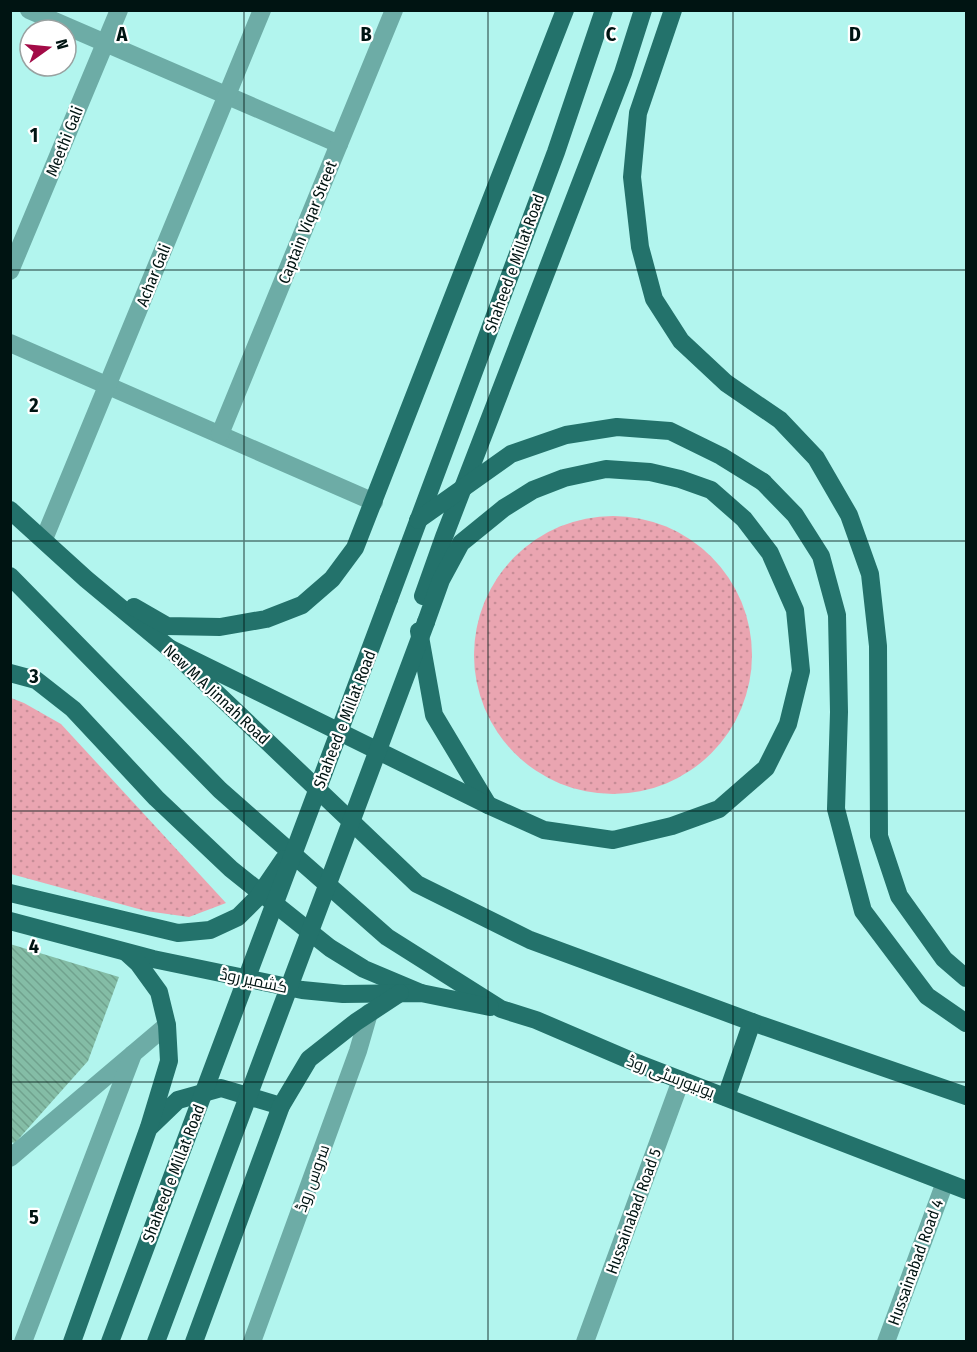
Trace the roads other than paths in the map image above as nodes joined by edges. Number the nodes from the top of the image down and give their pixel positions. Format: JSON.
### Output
{"nodes":[{"id":1,"x":28,"y":10,"type":"edge"},
{"id":2,"x":118,"y":10,"type":"edge"},
{"id":3,"x":262,"y":10,"type":"edge"},
{"id":4,"x":394,"y":10,"type":"edge"},
{"id":5,"x":565,"y":10,"type":"edge"},
{"id":6,"x":604,"y":10,"type":"edge"},
{"id":7,"x":643,"y":10,"type":"edge"},
{"id":8,"x":673,"y":10,"type":"edge"},
{"id":9,"x":105,"y":43,"type":"junction"},
{"id":10,"x":227,"y":96,"type":"junction"},
{"id":11,"x":339,"y":144,"type":"junction"},
{"id":12,"x":10,"y":272,"type":"edge"},
{"id":13,"x":10,"y":343,"type":"edge"},
{"id":14,"x":107,"y":385,"type":"junction"},
{"id":15,"x":220,"y":434,"type":"junction"},
{"id":16,"x":374,"y":502,"type":"junction"},
{"id":17,"x":10,"y":510,"type":"edge"},
{"id":18,"x":418,"y":520,"type":"junction"},
{"id":19,"x":44,"y":539,"type":"junction"},
{"id":20,"x":10,"y":576,"type":"edge"},
{"id":21,"x":86,"y":579,"type":"junction"},
{"id":22,"x":169,"y":648,"type":"junction"},
{"id":23,"x":10,"y":674,"type":"edge"},
{"id":24,"x":488,"y":805,"type":"junction"},
{"id":25,"x":301,"y":834,"type":"junction"},
{"id":26,"x":10,"y":893,"type":"edge"},
{"id":27,"x":10,"y":921,"type":"edge"},
{"id":28,"x":126,"y":952,"type":"junction"},
{"id":29,"x":966,"y":978,"type":"edge"},
{"id":30,"x":400,"y":993,"type":"junction"},
{"id":31,"x":421,"y":993,"type":"junction"},
{"id":32,"x":501,"y":1009,"type":"junction"},
{"id":33,"x":369,"y":1013,"type":"junction"},
{"id":34,"x":752,"y":1022,"type":"junction"},
{"id":35,"x":966,"y":1023,"type":"edge"},
{"id":36,"x":167,"y":1025,"type":"junction"},
{"id":37,"x":133,"y":1054,"type":"junction"},
{"id":38,"x":681,"y":1080,"type":"junction"},
{"id":39,"x":966,"y":1096,"type":"edge"},
{"id":40,"x":726,"y":1097,"type":"junction"},
{"id":41,"x":281,"y":1106,"type":"junction"},
{"id":42,"x":149,"y":1127,"type":"junction"},
{"id":43,"x":10,"y":1158,"type":"edge"},
{"id":44,"x":945,"y":1182,"type":"junction"},
{"id":45,"x":966,"y":1190,"type":"edge"},
{"id":46,"x":23,"y":1341,"type":"edge"},
{"id":47,"x":72,"y":1341,"type":"edge"},
{"id":48,"x":110,"y":1341,"type":"edge"},
{"id":49,"x":156,"y":1341,"type":"edge"},
{"id":50,"x":194,"y":1341,"type":"edge"},
{"id":51,"x":252,"y":1341,"type":"edge"},
{"id":52,"x":585,"y":1341,"type":"edge"},
{"id":53,"x":886,"y":1341,"type":"edge"}],
"edges":[{"from":1,"to":9,"type":"street"},
{"from":2,"to":9,"type":"street","name":"Meethi Gali"},
{"from":3,"to":10,"type":"street","name":"Achar Gali"},
{"from":4,"to":11,"type":"street","name":"Captain Viqar Street"},
{"from":5,"to":16,"type":"main road"},
{"from":6,"to":18,"type":"main road","name":"Shaheed e Millat Road"},
{"from":7,"to":24,"type":"main road"},
{"from":8,"to":29,"type":"main road"},
{"from":9,"to":10,"type":"street"},
{"from":9,"to":12,"type":"street","name":"Meethi Gali"},
{"from":10,"to":11,"type":"street"},
{"from":10,"to":14,"type":"street","name":"Achar Gali"},
{"from":11,"to":15,"type":"street","name":"Captain Viqar Street"},
{"from":13,"to":14,"type":"street"},
{"from":14,"to":15,"type":"street"},
{"from":14,"to":19,"type":"street","name":"Achar Gali"},
{"from":15,"to":16,"type":"street"},
{"from":16,"to":21,"type":"main road"},
{"from":17,"to":19,"type":"main road","name":"New M A Jinnah Road"},
{"from":18,"to":25,"type":"main road","name":"Shaheed e Millat Road","bridge":true},
{"from":18,"to":35,"type":"main road","bridge":true},
{"from":19,"to":21,"type":"main road","name":"New M A Jinnah Road"},
{"from":20,"to":32,"type":"main road","name":"یونیورسٹی روڈ"},
{"from":21,"to":22,"type":"main road","name":"New M A Jinnah Road"},
{"from":22,"to":24,"type":"main road"},
{"from":22,"to":34,"type":"main road","name":"New M A Jinnah Road"},
{"from":23,"to":31,"type":"main road"},
{"from":24,"to":49,"type":"main road","bridge":true},
{"from":25,"to":26,"type":"main road","bridge":true},
{"from":25,"to":48,"type":"main road","name":"Shaheed e Millat Road","bridge":true},
{"from":27,"to":28,"type":"main road","name":"کشمیر روڈ"},
{"from":28,"to":30,"type":"main road","name":"کشمیر روڈ"},
{"from":28,"to":36,"type":"main road"},
{"from":30,"to":31,"type":"main road","name":"کشمیر روڈ"},
{"from":30,"to":33,"type":"main road"},
{"from":31,"to":32,"type":"main road","name":"کشمیر روڈ"},
{"from":32,"to":38,"type":"main road","name":"یونیورسٹی روڈ"},
{"from":33,"to":41,"type":"main road"},
{"from":33,"to":51,"type":"street","name":"سروس روڈ"},
{"from":34,"to":39,"type":"main road"},
{"from":34,"to":40,"type":"main road"},
{"from":36,"to":37,"type":"street"},
{"from":36,"to":42,"type":"main road"},
{"from":37,"to":43,"type":"street"},
{"from":37,"to":46,"type":"street"},
{"from":38,"to":40,"type":"main road","name":"یونیورسٹی روڈ"},
{"from":38,"to":52,"type":"street","name":"Hussainabad Road 5"},
{"from":40,"to":44,"type":"main road","name":"یونیورسٹی روڈ"},
{"from":41,"to":42,"type":"main road"},
{"from":41,"to":50,"type":"main road"},
{"from":42,"to":47,"type":"main road"},
{"from":44,"to":45,"type":"main road","name":"یونیورسٹی روڈ"},
{"from":44,"to":53,"type":"street","name":"Hussainabad Road 4"}]}
